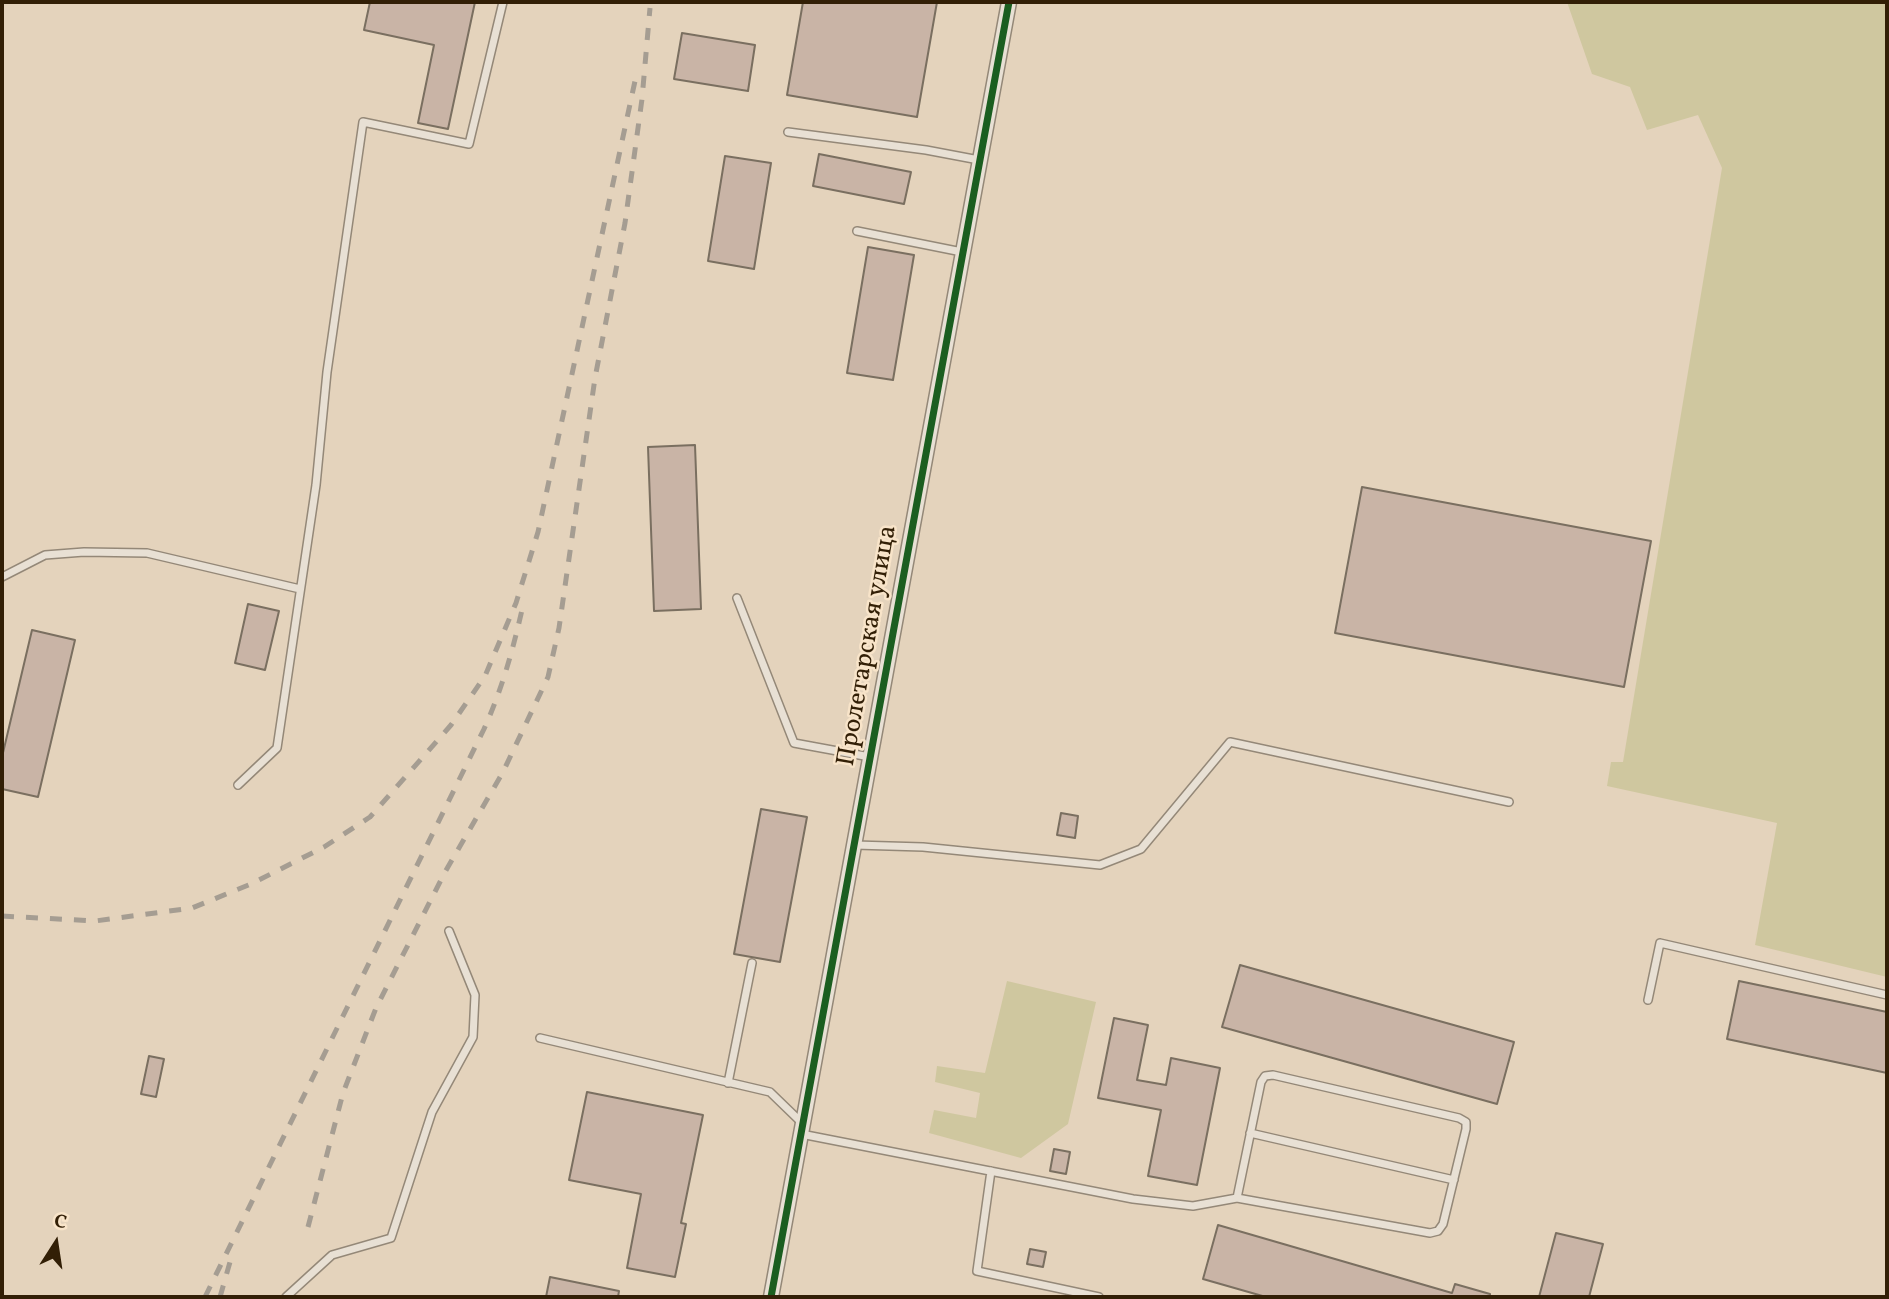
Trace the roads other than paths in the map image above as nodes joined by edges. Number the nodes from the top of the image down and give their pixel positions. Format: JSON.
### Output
{"nodes":[{"id":1,"x":503,"y":2,"type":"edge"},
{"id":2,"x":1009,"y":2,"type":"edge"},
{"id":3,"x":788,"y":132,"type":"dead end"},
{"id":4,"x":980,"y":160,"type":"junction"},
{"id":5,"x":857,"y":231,"type":"dead end"},
{"id":6,"x":963,"y":252,"type":"junction"},
{"id":7,"x":2,"y":577,"type":"edge"},
{"id":8,"x":300,"y":589,"type":"junction"},
{"id":9,"x":737,"y":598,"type":"dead end"},
{"id":10,"x":870,"y":757,"type":"junction"},
{"id":11,"x":238,"y":785,"type":"dead end"},
{"id":12,"x":1509,"y":802,"type":"dead end"},
{"id":13,"x":854,"y":845,"type":"junction"},
{"id":14,"x":449,"y":931,"type":"dead end"},
{"id":15,"x":752,"y":963,"type":"dead end"},
{"id":16,"x":1887,"y":995,"type":"edge"},
{"id":17,"x":1648,"y":1000,"type":"dead end"},
{"id":18,"x":540,"y":1038,"type":"dead end"},
{"id":19,"x":728,"y":1083,"type":"junction"},
{"id":20,"x":802,"y":1129,"type":"junction"},
{"id":21,"x":1250,"y":1133,"type":"junction"},
{"id":22,"x":991,"y":1171,"type":"junction"},
{"id":23,"x":1454,"y":1180,"type":"junction"},
{"id":24,"x":1237,"y":1198,"type":"junction"},
{"id":25,"x":286,"y":1297,"type":"edge"},
{"id":26,"x":771,"y":1297,"type":"edge"},
{"id":27,"x":1097,"y":1297,"type":"edge"}],
"edges":[{"from":1,"to":8,"type":"lane"},
{"from":2,"to":4,"type":"street","name":"Пролетарская улица"},
{"from":3,"to":4,"type":"lane"},
{"from":4,"to":6,"type":"street","name":"Пролетарская улица"},
{"from":5,"to":6,"type":"lane"},
{"from":6,"to":10,"type":"street","name":"Пролетарская улица"},
{"from":7,"to":8,"type":"lane"},
{"from":8,"to":11,"type":"lane"},
{"from":9,"to":10,"type":"lane"},
{"from":10,"to":13,"type":"street","name":"Пролетарская улица"},
{"from":12,"to":13,"type":"lane"},
{"from":13,"to":20,"type":"street","name":"Пролетарская улица"},
{"from":14,"to":25,"type":"lane"},
{"from":15,"to":19,"type":"lane"},
{"from":16,"to":17,"type":"lane"},
{"from":18,"to":19,"type":"lane"},
{"from":19,"to":20,"type":"lane"},
{"from":20,"to":22,"type":"lane"},
{"from":20,"to":26,"type":"street","name":"Пролетарская улица"},
{"from":21,"to":23,"type":"lane"},
{"from":21,"to":23,"type":"lane"},
{"from":21,"to":24,"type":"lane"},
{"from":22,"to":24,"type":"lane"},
{"from":22,"to":27,"type":"lane"},
{"from":23,"to":24,"type":"lane"}]}
